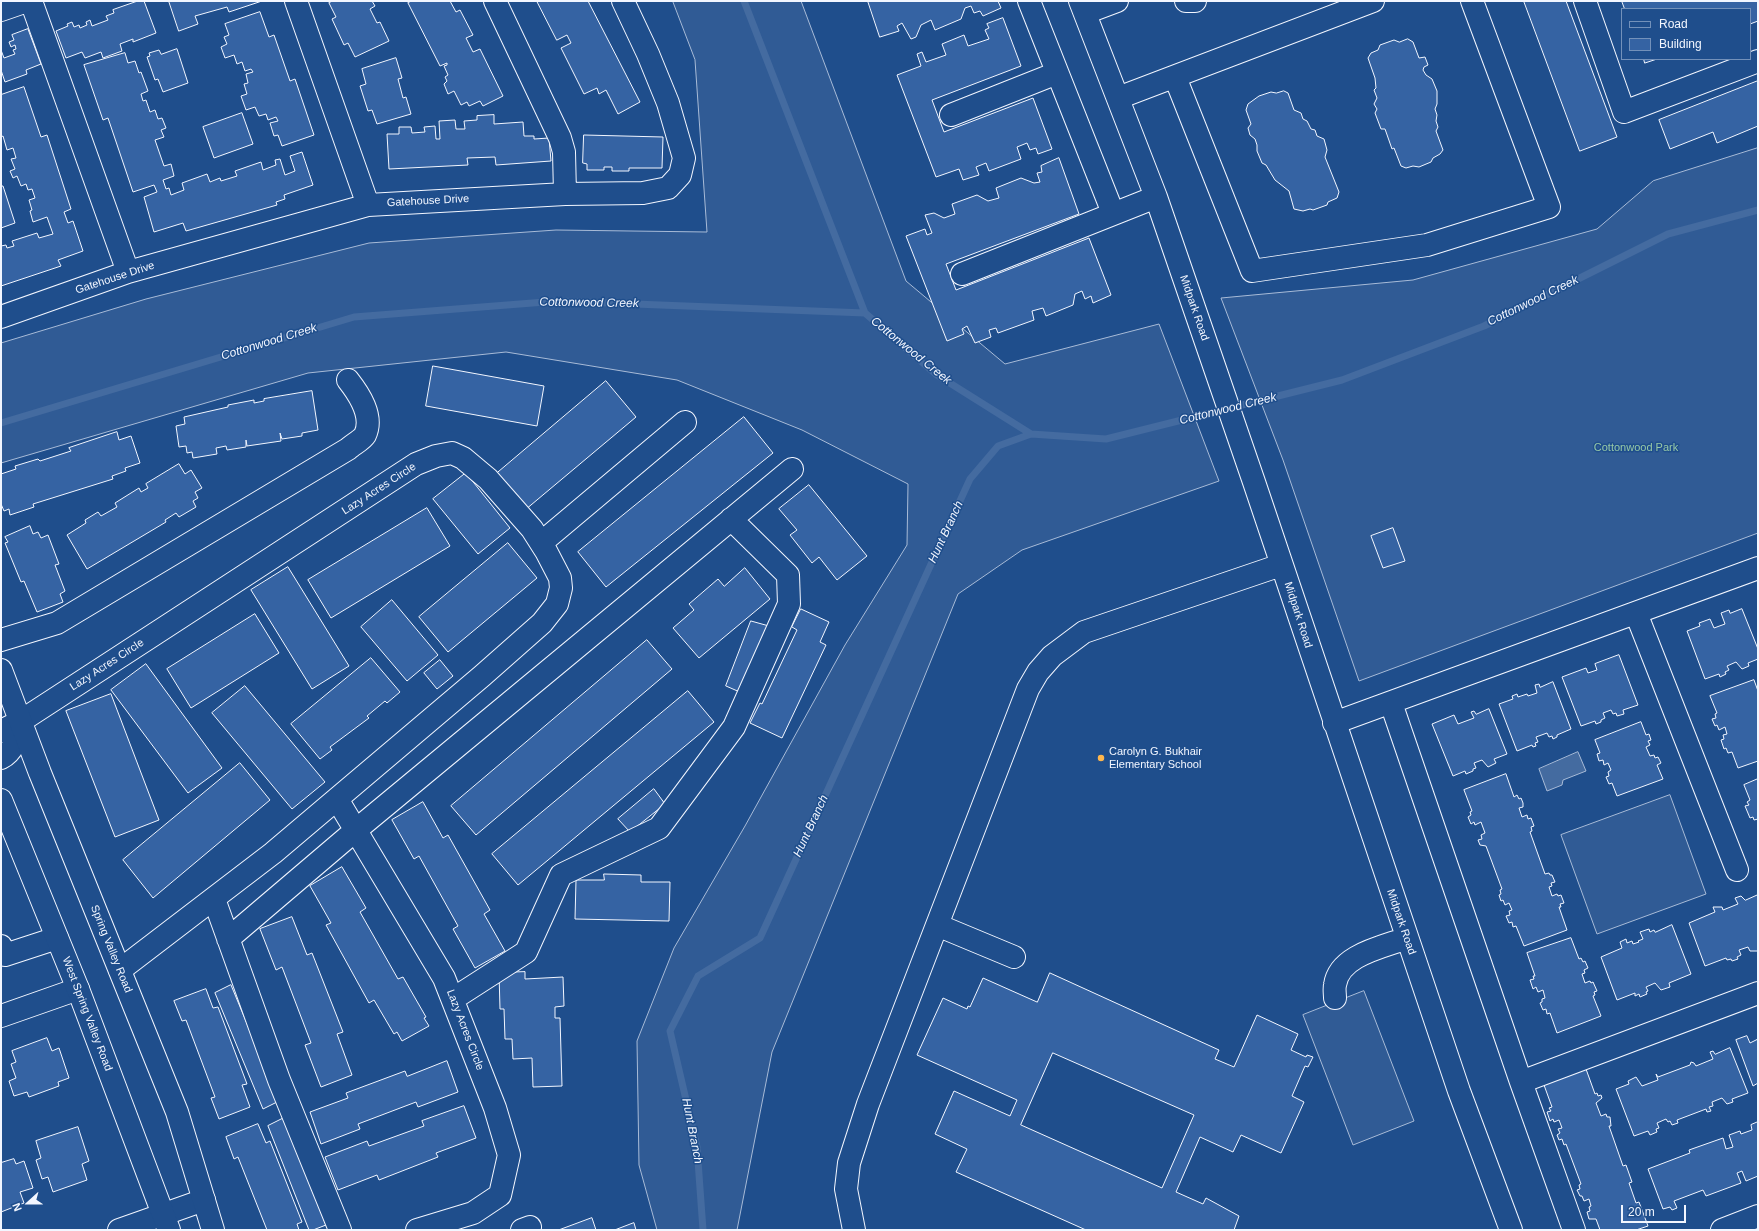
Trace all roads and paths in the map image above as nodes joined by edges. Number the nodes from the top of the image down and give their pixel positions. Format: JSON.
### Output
{"nodes":[{"id":1,"x":27,"y":1,"type":"edge"},
{"id":2,"x":31,"y":1,"type":"edge"},
{"id":3,"x":296,"y":1,"type":"edge"},
{"id":4,"x":495,"y":1,"type":"edge"},
{"id":5,"x":623,"y":1,"type":"edge"},
{"id":6,"x":1029,"y":1,"type":"edge"},
{"id":7,"x":1117,"y":1,"type":"edge"},
{"id":8,"x":1186,"y":1,"type":"edge"},
{"id":9,"x":1195,"y":1,"type":"edge"},
{"id":10,"x":1373,"y":1,"type":"edge"},
{"id":11,"x":1472,"y":1,"type":"edge"},
{"id":12,"x":1585,"y":1,"type":"edge"},
{"id":13,"x":1082,"y":7,"type":"edge"},
{"id":14,"x":1,"y":10,"type":"edge"},
{"id":15,"x":1758,"y":61,"type":"edge"},
{"id":16,"x":1057,"y":73,"type":"junction"},
{"id":17,"x":1175,"y":77,"type":"junction"},
{"id":18,"x":1118,"y":98,"type":"junction"},
{"id":19,"x":951,"y":115,"type":"dead end"},
{"id":20,"x":565,"y":194,"type":"junction"},
{"id":21,"x":1156,"y":197,"type":"junction"},
{"id":22,"x":368,"y":205,"type":"junction"},
{"id":23,"x":1113,"y":213,"type":"junction"},
{"id":24,"x":128,"y":272,"type":"junction"},
{"id":25,"x":962,"y":274,"type":"dead end"},
{"id":26,"x":1,"y":317,"type":"edge"},
{"id":27,"x":348,"y":380,"type":"dead end"},
{"id":28,"x":685,"y":422,"type":"dead end"},
{"id":29,"x":792,"y":469,"type":"dead end"},
{"id":30,"x":732,"y":519,"type":"junction"},
{"id":31,"x":541,"y":543,"type":"junction"},
{"id":32,"x":1281,"y":565,"type":"junction"},
{"id":33,"x":1758,"y":568,"type":"edge"},
{"id":34,"x":1636,"y":613,"type":"junction"},
{"id":35,"x":1,"y":640,"type":"edge"},
{"id":36,"x":1,"y":670,"type":"edge"},
{"id":37,"x":1391,"y":703,"type":"junction"},
{"id":38,"x":21,"y":721,"type":"junction"},
{"id":39,"x":1334,"y":723,"type":"junction"},
{"id":40,"x":1,"y":732,"type":"edge"},
{"id":41,"x":1,"y":758,"type":"edge"},
{"id":42,"x":337,"y":799,"type":"junction"},
{"id":43,"x":1,"y":800,"type":"edge"},
{"id":44,"x":356,"y":830,"type":"junction"},
{"id":45,"x":1737,"y":870,"type":"dead end"},
{"id":46,"x":214,"y":899,"type":"junction"},
{"id":47,"x":937,"y":925,"type":"junction"},
{"id":48,"x":57,"y":938,"type":"junction"},
{"id":49,"x":1407,"y":938,"type":"junction"},
{"id":50,"x":228,"y":939,"type":"junction"},
{"id":51,"x":1,"y":946,"type":"edge"},
{"id":52,"x":1014,"y":957,"type":"dead end"},
{"id":53,"x":120,"y":970,"type":"junction"},
{"id":54,"x":78,"y":989,"type":"junction"},
{"id":55,"x":1758,"y":993,"type":"edge"},
{"id":56,"x":1336,"y":998,"type":"dead end"},
{"id":57,"x":453,"y":999,"type":"junction"},
{"id":58,"x":1,"y":1016,"type":"edge"},
{"id":59,"x":1520,"y":1082,"type":"junction"},
{"id":60,"x":204,"y":1200,"type":"junction"},
{"id":61,"x":1758,"y":1216,"type":"edge"},
{"id":62,"x":166,"y":1222,"type":"edge"},
{"id":63,"x":119,"y":1230,"type":"edge"},
{"id":64,"x":213,"y":1230,"type":"edge"},
{"id":65,"x":340,"y":1230,"type":"edge"},
{"id":66,"x":417,"y":1230,"type":"edge"},
{"id":67,"x":854,"y":1230,"type":"edge"},
{"id":68,"x":1511,"y":1230,"type":"edge"},
{"id":69,"x":1574,"y":1230,"type":"edge"},
{"id":70,"x":1722,"y":1230,"type":"edge"}],
"edges":[{"from":1,"to":14,"type":"street"},
{"from":2,"to":24,"type":"street"},
{"from":3,"to":22,"type":"street"},
{"from":4,"to":20,"type":"street"},
{"from":5,"to":20,"type":"street","name":"Gatehouse Drive"},
{"from":6,"to":16,"type":"street"},
{"from":7,"to":13,"type":"street"},
{"from":8,"to":9,"type":"street"},
{"from":10,"to":17,"type":"street"},
{"from":11,"to":17,"type":"street"},
{"from":12,"to":15,"type":"street"},
{"from":13,"to":18,"type":"street","name":"Midpark Road"},
{"from":16,"to":19,"type":"street"},
{"from":16,"to":23,"type":"street"},
{"from":17,"to":18,"type":"street"},
{"from":18,"to":21,"type":"street","name":"Midpark Road"},
{"from":20,"to":22,"type":"street","name":"Gatehouse Drive"},
{"from":21,"to":23,"type":"street"},
{"from":21,"to":32,"type":"street","name":"Midpark Road"},
{"from":22,"to":24,"type":"street","name":"Gatehouse Drive"},
{"from":23,"to":25,"type":"street"},
{"from":24,"to":26,"type":"street","name":"Gatehouse Drive"},
{"from":27,"to":35,"type":"street"},
{"from":28,"to":31,"type":"street"},
{"from":29,"to":30,"type":"street"},
{"from":30,"to":44,"type":"street"},
{"from":30,"to":57,"type":"street"},
{"from":31,"to":38,"type":"street","name":"Lazy Acres Circle"},
{"from":31,"to":42,"type":"street","name":"Lazy Acres Circle"},
{"from":32,"to":39,"type":"street","name":"Midpark Road"},
{"from":32,"to":47,"type":"street"},
{"from":33,"to":34,"type":"street"},
{"from":34,"to":37,"type":"street"},
{"from":34,"to":45,"type":"street"},
{"from":36,"to":38,"type":"street","name":"Spring Valley Road"},
{"from":37,"to":39,"type":"street"},
{"from":37,"to":59,"type":"street"},
{"from":38,"to":40,"type":"street","name":"Lazy Acres Circle"},
{"from":38,"to":41,"type":"street"},
{"from":38,"to":53,"type":"street","name":"Spring Valley Road"},
{"from":39,"to":49,"type":"street","name":"Midpark Road"},
{"from":42,"to":44,"type":"street","name":"Lazy Acres Circle"},
{"from":42,"to":46,"type":"street","name":"Lazy Acres Circle"},
{"from":43,"to":48,"type":"street","name":"West Spring Valley Road"},
{"from":44,"to":50,"type":"street"},
{"from":44,"to":57,"type":"street","name":"Lazy Acres Circle"},
{"from":46,"to":50,"type":"street"},
{"from":46,"to":53,"type":"street","name":"Lazy Acres Circle"},
{"from":47,"to":52,"type":"street"},
{"from":47,"to":67,"type":"street"},
{"from":48,"to":51,"type":"street"},
{"from":48,"to":54,"type":"street","name":"West Spring Valley Road"},
{"from":49,"to":56,"type":"street"},
{"from":49,"to":68,"type":"street","name":"Midpark Road"},
{"from":50,"to":65,"type":"street"},
{"from":53,"to":60,"type":"street","name":"Spring Valley Road"},
{"from":54,"to":58,"type":"street"},
{"from":54,"to":62,"type":"street","name":"West Spring Valley Road"},
{"from":55,"to":59,"type":"street"},
{"from":57,"to":66,"type":"street","name":"Lazy Acres Circle"},
{"from":59,"to":69,"type":"street"},
{"from":60,"to":62,"type":"street"},
{"from":60,"to":64,"type":"street","name":"Spring Valley Road"},
{"from":61,"to":70,"type":"street"},
{"from":62,"to":63,"type":"street"}]}
